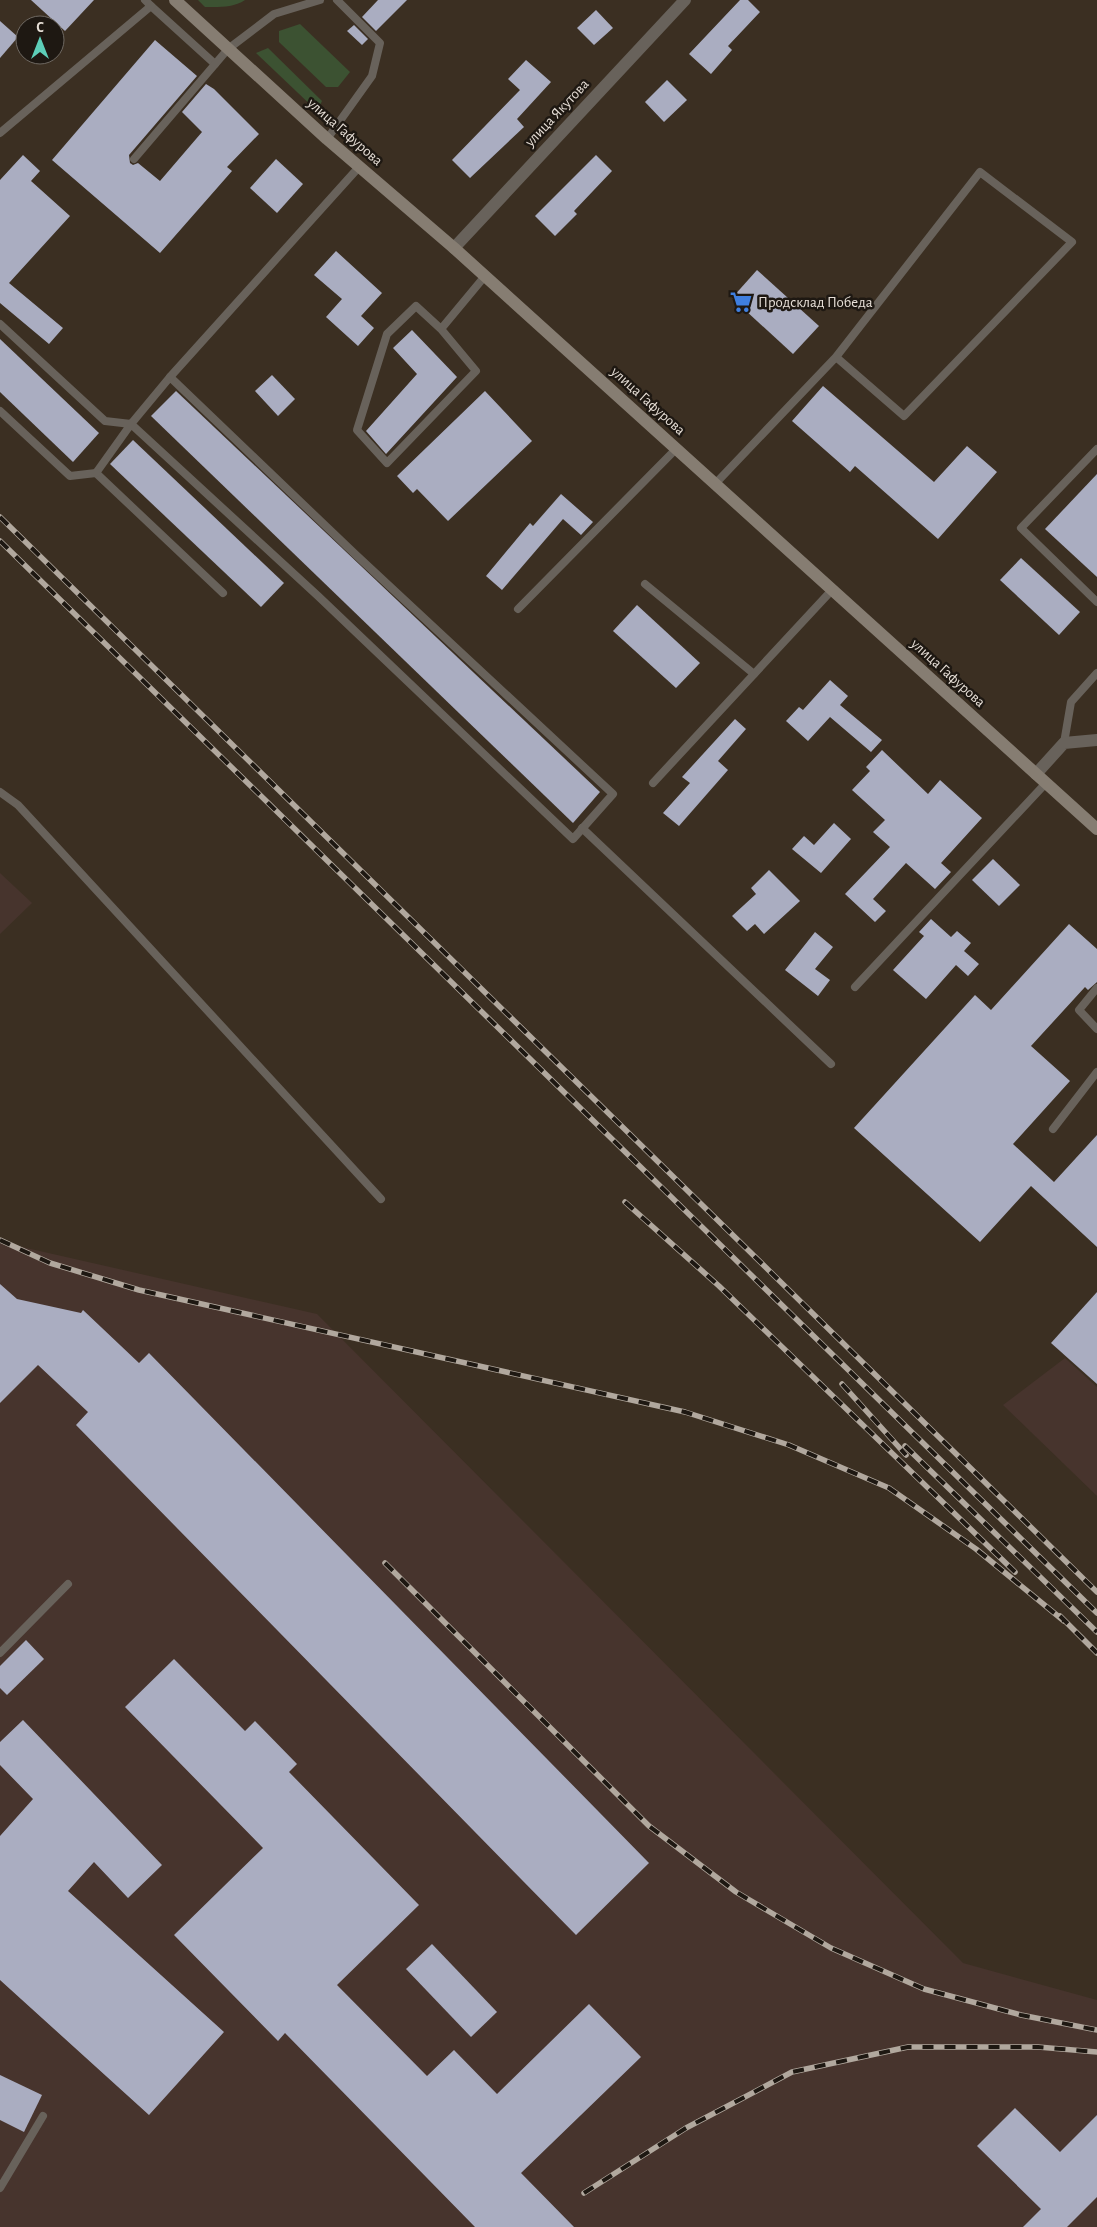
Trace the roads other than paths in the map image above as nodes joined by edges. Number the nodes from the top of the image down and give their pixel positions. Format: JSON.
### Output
{"nodes":[{"id":1,"x":175,"y":0,"type":"edge"},
{"id":2,"x":320,"y":0,"type":"edge"},
{"id":3,"x":337,"y":0,"type":"edge"},
{"id":4,"x":685,"y":0,"type":"edge"},
{"id":5,"x":148,"y":3,"type":"edge"},
{"id":6,"x":228,"y":49,"type":"junction"},
{"id":7,"x":215,"y":64,"type":"junction"},
{"id":8,"x":0,"y":133,"type":"edge"},
{"id":9,"x":327,"y":140,"type":"junction"},
{"id":10,"x":134,"y":159,"type":"dead end"},
{"id":11,"x":359,"y":167,"type":"junction"},
{"id":12,"x":454,"y":248,"type":"junction"},
{"id":13,"x":485,"y":276,"type":"junction"},
{"id":14,"x":0,"y":324,"type":"edge"},
{"id":15,"x":441,"y":329,"type":"junction"},
{"id":16,"x":836,"y":357,"type":"junction"},
{"id":17,"x":170,"y":377,"type":"junction"},
{"id":18,"x":0,"y":411,"type":"edge"},
{"id":19,"x":131,"y":424,"type":"junction"},
{"id":20,"x":1097,"y":448,"type":"edge"},
{"id":21,"x":676,"y":449,"type":"junction"},
{"id":22,"x":96,"y":473,"type":"junction"},
{"id":23,"x":715,"y":484,"type":"junction"},
{"id":24,"x":645,"y":584,"type":"dead end"},
{"id":25,"x":832,"y":590,"type":"junction"},
{"id":26,"x":223,"y":593,"type":"dead end"},
{"id":27,"x":1097,"y":602,"type":"edge"},
{"id":28,"x":518,"y":609,"type":"dead end"},
{"id":29,"x":1097,"y":673,"type":"edge"},
{"id":30,"x":754,"y":674,"type":"junction"},
{"id":31,"x":1097,"y":740,"type":"edge"},
{"id":32,"x":1064,"y":743,"type":"junction"},
{"id":33,"x":1036,"y":774,"type":"junction"},
{"id":34,"x":653,"y":783,"type":"dead end"},
{"id":35,"x":1046,"y":783,"type":"junction"},
{"id":36,"x":0,"y":792,"type":"edge"},
{"id":37,"x":582,"y":828,"type":"junction"},
{"id":38,"x":1097,"y":829,"type":"edge"},
{"id":39,"x":855,"y":987,"type":"dead end"},
{"id":40,"x":1097,"y":988,"type":"edge"},
{"id":41,"x":1097,"y":1029,"type":"edge"},
{"id":42,"x":831,"y":1064,"type":"dead end"},
{"id":43,"x":1097,"y":1072,"type":"edge"},
{"id":44,"x":1052,"y":1129,"type":"dead end"},
{"id":45,"x":381,"y":1199,"type":"dead end"},
{"id":46,"x":68,"y":1584,"type":"dead end"},
{"id":47,"x":0,"y":1653,"type":"edge"},
{"id":48,"x":43,"y":2116,"type":"dead end"},
{"id":49,"x":0,"y":2188,"type":"edge"}],
"edges":[{"from":1,"to":6,"type":"main road","name":"улица Гафурова"},
{"from":2,"to":6,"type":"lane"},
{"from":3,"to":9,"type":"lane"},
{"from":4,"to":12,"type":"street","name":"улица Якутова"},
{"from":5,"to":7,"type":"lane"},
{"from":5,"to":8,"type":"lane"},
{"from":6,"to":7,"type":"lane"},
{"from":6,"to":9,"type":"main road","name":"улица Гафурова"},
{"from":7,"to":10,"type":"lane"},
{"from":9,"to":11,"type":"main road","name":"улица Гафурова"},
{"from":11,"to":12,"type":"main road","name":"улица Гафурова"},
{"from":11,"to":17,"type":"lane"},
{"from":12,"to":13,"type":"main road","name":"улица Гафурова"},
{"from":13,"to":15,"type":"lane"},
{"from":13,"to":21,"type":"main road","name":"улица Гафурова"},
{"from":14,"to":19,"type":"lane"},
{"from":15,"to":15,"type":"lane"},
{"from":16,"to":16,"type":"lane"},
{"from":16,"to":23,"type":"lane"},
{"from":17,"to":19,"type":"lane"},
{"from":17,"to":37,"type":"lane"},
{"from":18,"to":22,"type":"lane"},
{"from":19,"to":22,"type":"lane"},
{"from":19,"to":37,"type":"lane"},
{"from":20,"to":27,"type":"lane"},
{"from":21,"to":23,"type":"main road","name":"улица Гафурова"},
{"from":21,"to":28,"type":"lane"},
{"from":22,"to":26,"type":"lane"},
{"from":23,"to":25,"type":"main road","name":"улица Гафурова"},
{"from":24,"to":30,"type":"lane"},
{"from":25,"to":30,"type":"lane"},
{"from":25,"to":33,"type":"main road","name":"улица Гафурова"},
{"from":29,"to":32,"type":"lane"},
{"from":30,"to":34,"type":"lane"},
{"from":31,"to":32,"type":"street"},
{"from":32,"to":33,"type":"street"},
{"from":33,"to":35,"type":"main road","name":"улица Гафурова"},
{"from":35,"to":38,"type":"main road","name":"улица Гафурова"},
{"from":35,"to":39,"type":"lane"},
{"from":36,"to":45,"type":"lane"},
{"from":37,"to":42,"type":"lane"},
{"from":40,"to":41,"type":"lane"},
{"from":43,"to":44,"type":"lane"},
{"from":46,"to":47,"type":"lane"},
{"from":48,"to":49,"type":"lane"}]}
